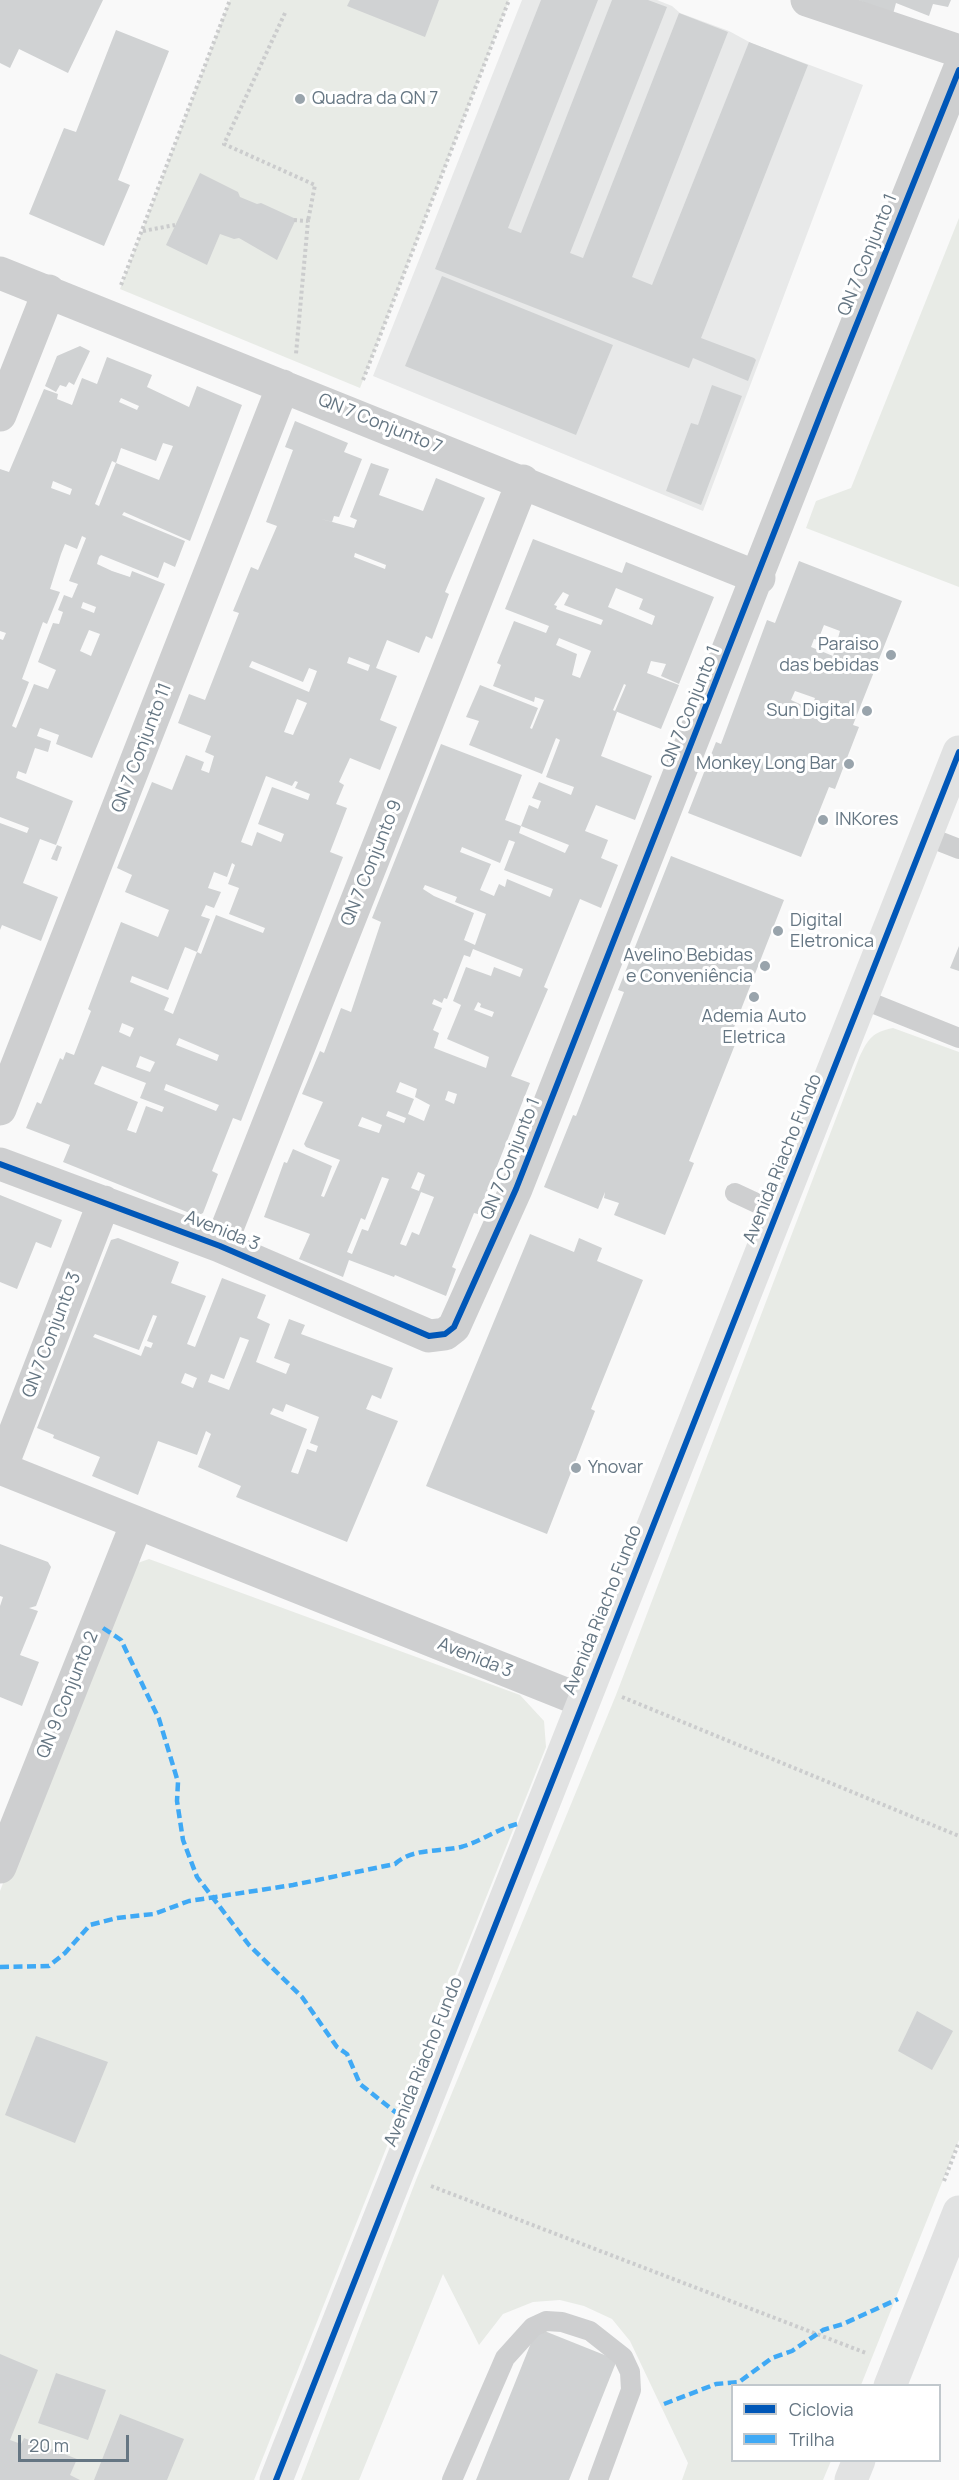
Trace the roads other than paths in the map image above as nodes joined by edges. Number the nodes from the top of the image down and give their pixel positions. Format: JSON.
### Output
{"nodes":[{"id":1,"x":807,"y":0,"type":"edge"},
{"id":2,"x":959,"y":51,"type":"edge"},
{"id":3,"x":959,"y":70,"type":"edge"},
{"id":4,"x":0,"y":273,"type":"edge"},
{"id":5,"x":49,"y":291,"type":"junction"},
{"id":6,"x":289,"y":374,"type":"junction"},
{"id":7,"x":0,"y":415,"type":"edge"},
{"id":8,"x":523,"y":481,"type":"junction"},
{"id":9,"x":759,"y":578,"type":"junction"},
{"id":10,"x":959,"y":752,"type":"edge"},
{"id":11,"x":926,"y":836,"type":"junction"},
{"id":12,"x":959,"y":849,"type":"edge"},
{"id":13,"x":862,"y":999,"type":"junction"},
{"id":14,"x":959,"y":1038,"type":"edge"},
{"id":15,"x":0,"y":1109,"type":"edge"},
{"id":16,"x":0,"y":1164,"type":"edge"},
{"id":17,"x":735,"y":1193,"type":"dead end"},
{"id":18,"x":104,"y":1202,"type":"junction"},
{"id":19,"x":778,"y":1213,"type":"junction"},
{"id":20,"x":220,"y":1246,"type":"junction"},
{"id":21,"x":429,"y":1336,"type":"joint"},
{"id":22,"x":1,"y":1468,"type":"edge"},
{"id":23,"x":137,"y":1523,"type":"junction"},
{"id":24,"x":583,"y":1701,"type":"junction"},
{"id":25,"x":0,"y":1867,"type":"edge"},
{"id":26,"x":950,"y":2200,"type":"edge"},
{"id":27,"x":890,"y":2384,"type":"edge"},
{"id":28,"x":858,"y":2462,"type":"edge"},
{"id":29,"x":276,"y":2480,"type":"edge"},
{"id":30,"x":452,"y":2480,"type":"edge"},
{"id":31,"x":598,"y":2480,"type":"edge"},
{"id":32,"x":851,"y":2480,"type":"edge"}],
"edges":[{"from":1,"to":2,"type":"street"},
{"from":3,"to":9,"type":"street","name":"QN 7 Conjunto 1"},
{"from":4,"to":5,"type":"street","name":"QN 7 Conjunto 7"},
{"from":5,"to":6,"type":"street","name":"QN 7 Conjunto 7"},
{"from":5,"to":7,"type":"street"},
{"from":6,"to":8,"type":"street","name":"QN 7 Conjunto 7"},
{"from":6,"to":15,"type":"street","name":"QN 7 Conjunto 11"},
{"from":8,"to":9,"type":"street","name":"QN 7 Conjunto 7"},
{"from":8,"to":20,"type":"street","name":"QN 7 Conjunto 9"},
{"from":9,"to":21,"type":"street","name":"QN 7 Conjunto 1"},
{"from":10,"to":11,"type":"street","name":"Avenida Riacho Fundo"},
{"from":11,"to":12,"type":"lane"},
{"from":11,"to":13,"type":"street","name":"Avenida Riacho Fundo"},
{"from":13,"to":14,"type":"lane"},
{"from":13,"to":19,"type":"street","name":"Avenida Riacho Fundo"},
{"from":16,"to":18,"type":"street","name":"Avenida 3"},
{"from":17,"to":19,"type":"lane"},
{"from":18,"to":20,"type":"street","name":"Avenida 3"},
{"from":18,"to":22,"type":"street","name":"QN 7 Conjunto 3"},
{"from":19,"to":24,"type":"street","name":"Avenida Riacho Fundo"},
{"from":20,"to":21,"type":"street","name":"Avenida 3"},
{"from":22,"to":23,"type":"street","name":"Avenida 3"},
{"from":23,"to":24,"type":"street","name":"Avenida 3"},
{"from":23,"to":25,"type":"street","name":"QN 9 Conjunto 2"},
{"from":24,"to":29,"type":"street","name":"Avenida Riacho Fundo"},
{"from":26,"to":27,"type":"street"},
{"from":28,"to":32,"type":"street"},
{"from":30,"to":31,"type":"lane"}]}
